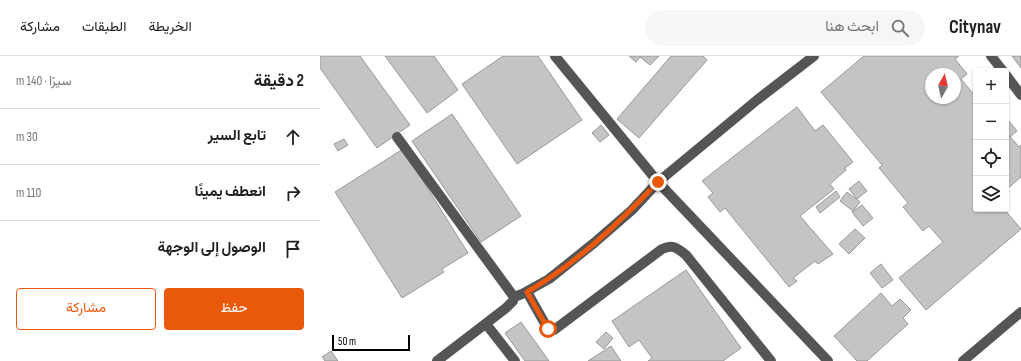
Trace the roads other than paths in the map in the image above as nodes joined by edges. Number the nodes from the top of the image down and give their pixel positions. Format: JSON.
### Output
{"nodes":[{"id":1,"x":555,"y":56,"type":"edge"},
{"id":2,"x":814,"y":56,"type":"edge"},
{"id":3,"x":991,"y":56,"type":"edge"},
{"id":4,"x":1001,"y":68,"type":"edge"},
{"id":5,"x":1009,"y":80,"type":"edge"},
{"id":6,"x":1021,"y":95,"type":"edge"},
{"id":7,"x":397,"y":137,"type":"dead end"},
{"id":8,"x":658,"y":182,"type":"junction"},
{"id":9,"x":527,"y":292,"type":"junction"},
{"id":10,"x":514,"y":297,"type":"junction"},
{"id":11,"x":1021,"y":312,"type":"edge"},
{"id":12,"x":486,"y":324,"type":"junction"},
{"id":13,"x":437,"y":361,"type":"edge"},
{"id":14,"x":515,"y":361,"type":"edge"},
{"id":15,"x":771,"y":361,"type":"edge"},
{"id":16,"x":828,"y":361,"type":"edge"},
{"id":17,"x":963,"y":361,"type":"edge"}],
"edges":[{"from":1,"to":8,"type":"street"},
{"from":2,"to":8,"type":"street"},
{"from":3,"to":4,"type":"street"},
{"from":5,"to":6,"type":"street"},
{"from":7,"to":10,"type":"street"},
{"from":8,"to":9,"type":"street"},
{"from":8,"to":16,"type":"street"},
{"from":9,"to":10,"type":"street"},
{"from":9,"to":15,"type":"street"},
{"from":10,"to":12,"type":"street"},
{"from":11,"to":17,"type":"street"},
{"from":12,"to":13,"type":"street"},
{"from":12,"to":14,"type":"street"}]}
